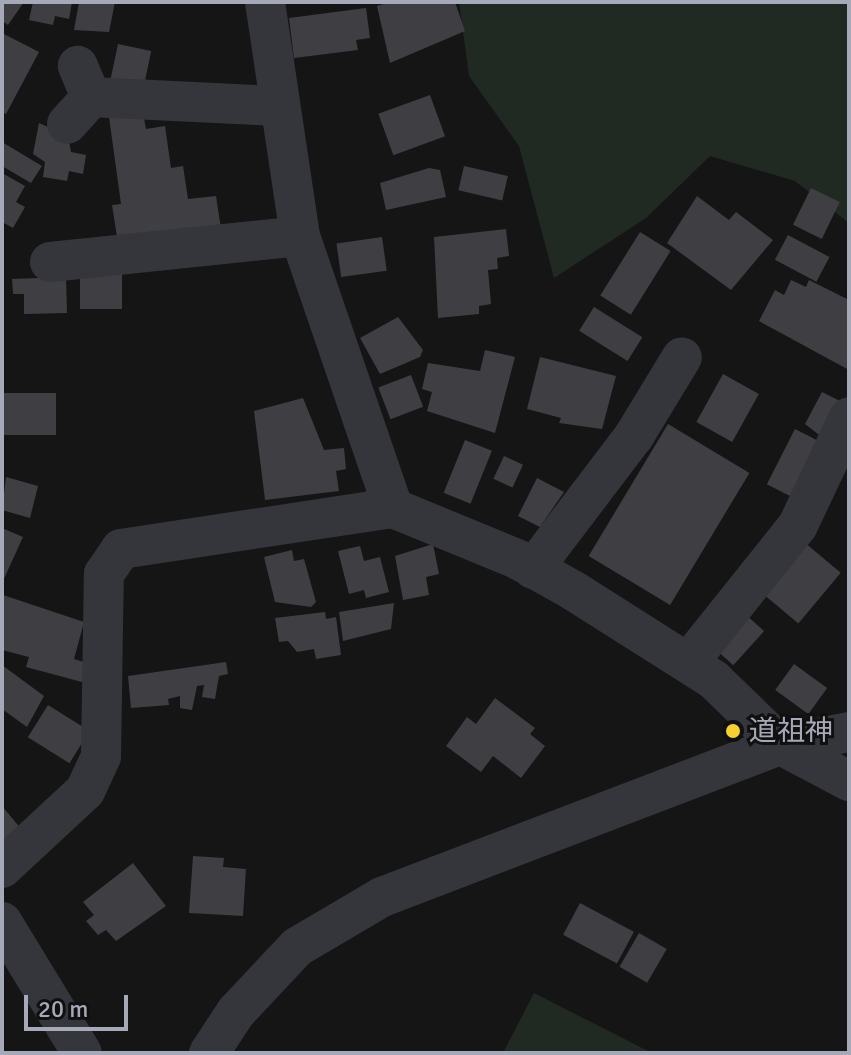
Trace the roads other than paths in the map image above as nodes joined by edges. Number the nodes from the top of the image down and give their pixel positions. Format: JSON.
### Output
{"nodes":[{"id":1,"x":265,"y":2,"type":"edge"},
{"id":2,"x":79,"y":96,"type":"dead end"},
{"id":3,"x":278,"y":106,"type":"junction"},
{"id":4,"x":300,"y":236,"type":"junction"},
{"id":5,"x":50,"y":262,"type":"dead end"},
{"id":6,"x":678,"y":379,"type":"dead end"},
{"id":7,"x":849,"y":417,"type":"edge"},
{"id":8,"x":393,"y":508,"type":"junction"},
{"id":9,"x":533,"y":569,"type":"junction"},
{"id":10,"x":688,"y":663,"type":"junction"},
{"id":11,"x":849,"y":732,"type":"edge"},
{"id":12,"x":781,"y":745,"type":"junction"},
{"id":13,"x":849,"y":781,"type":"edge"},
{"id":14,"x":2,"y":868,"type":"edge"},
{"id":15,"x":2,"y":922,"type":"edge"},
{"id":16,"x":82,"y":1053,"type":"edge"},
{"id":17,"x":209,"y":1053,"type":"edge"}],
"edges":[{"from":1,"to":3,"type":"street"},
{"from":2,"to":3,"type":"street"},
{"from":3,"to":4,"type":"street"},
{"from":4,"to":5,"type":"street"},
{"from":4,"to":8,"type":"street"},
{"from":6,"to":9,"type":"street"},
{"from":7,"to":10,"type":"street"},
{"from":8,"to":9,"type":"street"},
{"from":8,"to":14,"type":"street"},
{"from":9,"to":10,"type":"street"},
{"from":10,"to":12,"type":"street"},
{"from":11,"to":12,"type":"street"},
{"from":12,"to":13,"type":"street"},
{"from":12,"to":17,"type":"street"},
{"from":15,"to":16,"type":"street"}]}
